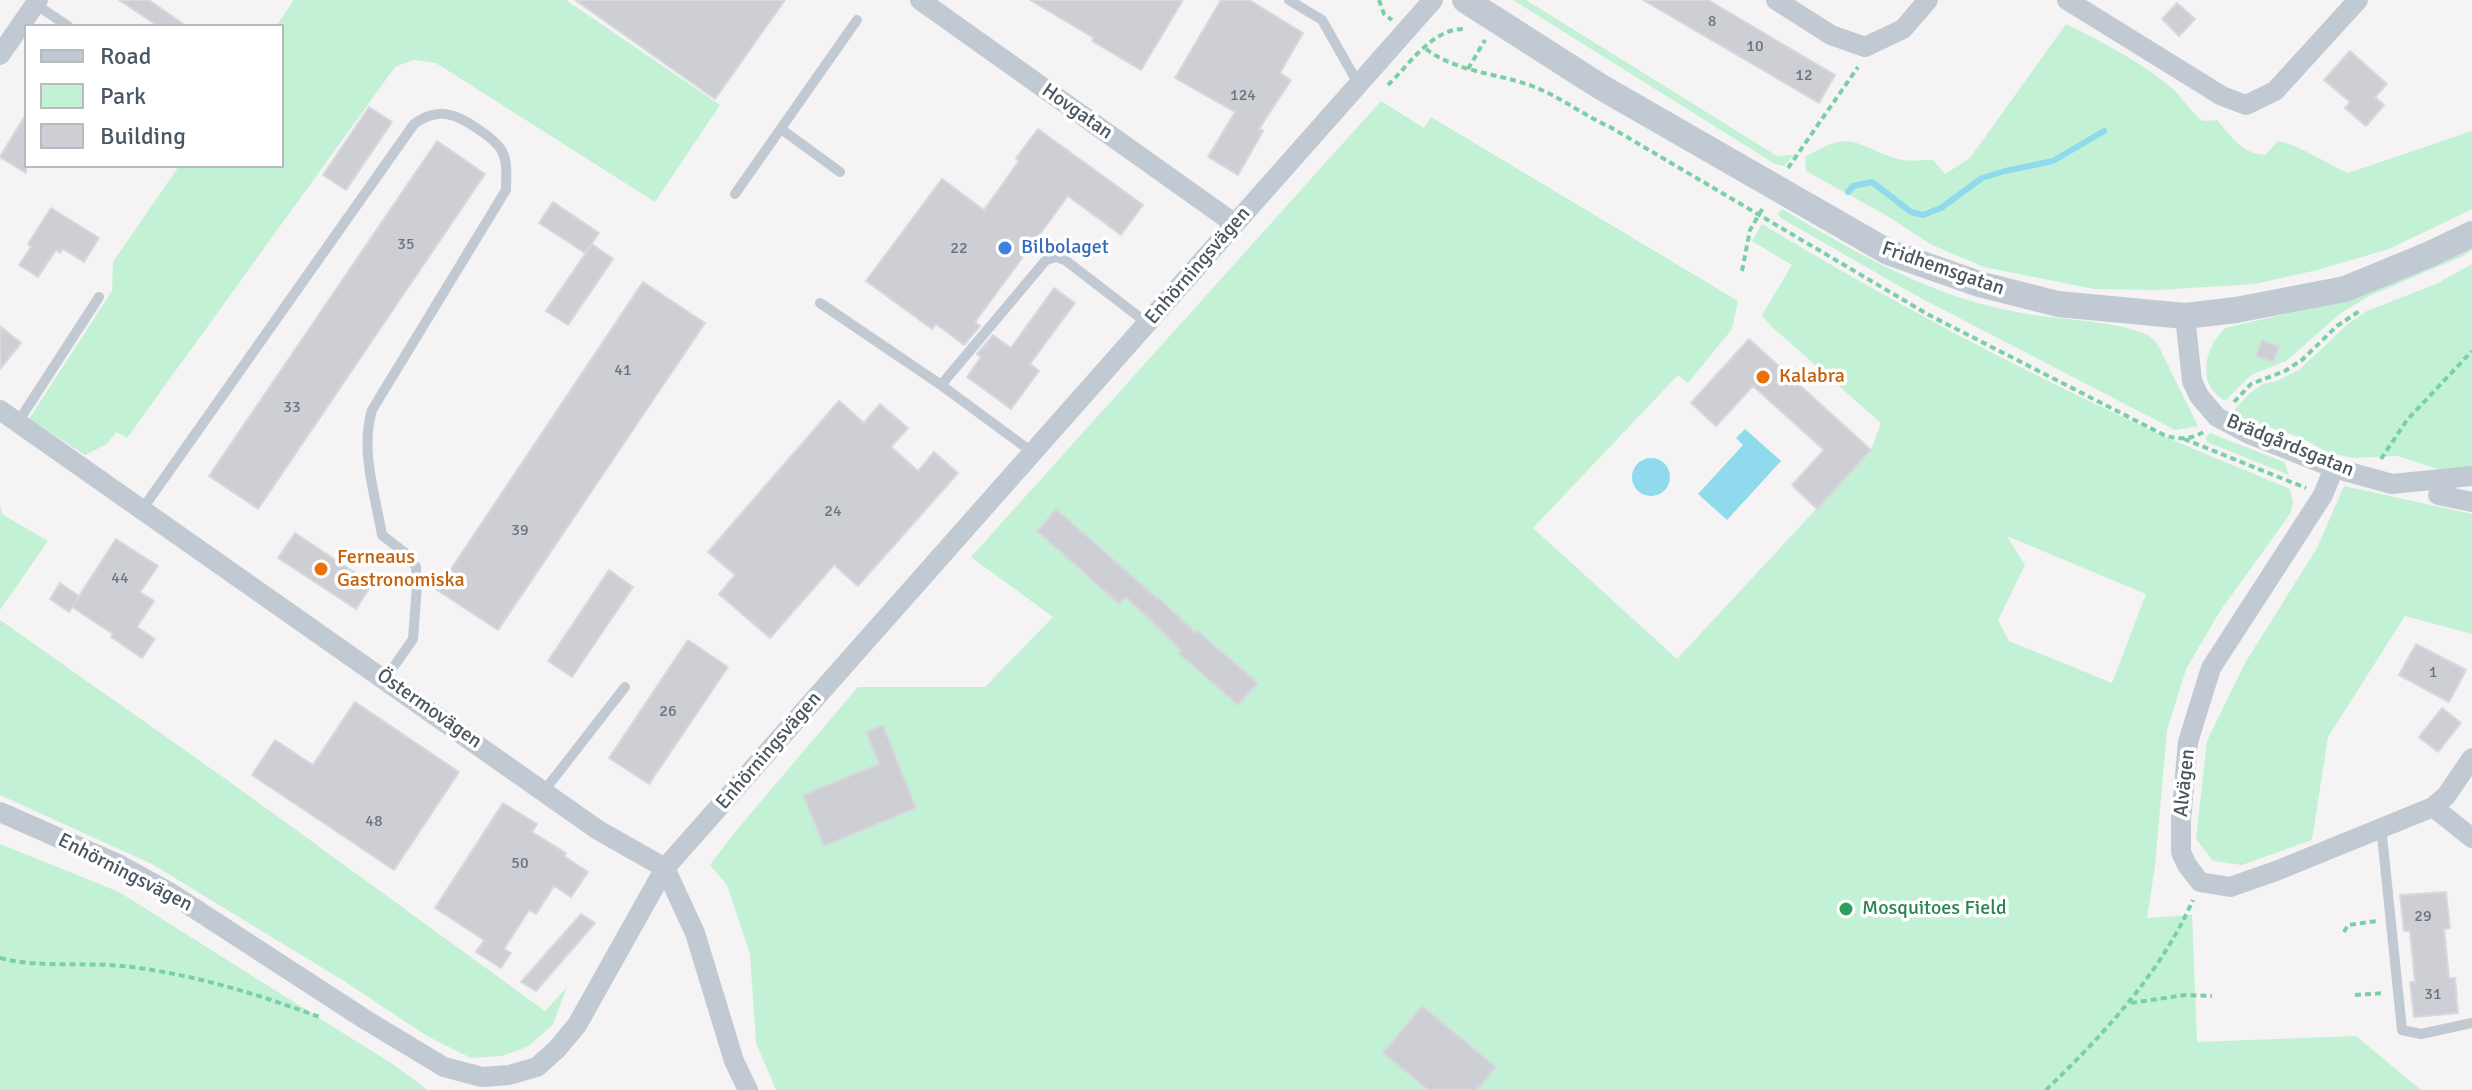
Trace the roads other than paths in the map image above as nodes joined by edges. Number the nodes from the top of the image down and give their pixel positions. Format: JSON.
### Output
{"nodes":[{"id":1,"x":920,"y":0,"type":"edge"},
{"id":2,"x":1289,"y":0,"type":"edge"},
{"id":3,"x":1433,"y":0,"type":"edge"},
{"id":4,"x":1465,"y":0,"type":"edge"},
{"id":5,"x":1776,"y":0,"type":"edge"},
{"id":6,"x":1928,"y":0,"type":"edge"},
{"id":7,"x":2067,"y":0,"type":"edge"},
{"id":8,"x":2358,"y":0,"type":"edge"},
{"id":9,"x":37,"y":2,"type":"edge"},
{"id":10,"x":857,"y":20,"type":"dead end"},
{"id":11,"x":65,"y":24,"type":"edge"},
{"id":12,"x":0,"y":55,"type":"edge"},
{"id":13,"x":1359,"y":85,"type":"junction"},
{"id":14,"x":781,"y":129,"type":"junction"},
{"id":15,"x":840,"y":172,"type":"dead end"},
{"id":16,"x":735,"y":194,"type":"dead end"},
{"id":17,"x":1235,"y":224,"type":"junction"},
{"id":18,"x":2472,"y":234,"type":"edge"},
{"id":19,"x":99,"y":297,"type":"dead end"},
{"id":20,"x":820,"y":303,"type":"dead end"},
{"id":21,"x":2185,"y":316,"type":"junction"},
{"id":22,"x":1147,"y":323,"type":"junction"},
{"id":23,"x":941,"y":385,"type":"junction"},
{"id":24,"x":0,"y":410,"type":"edge"},
{"id":25,"x":18,"y":422,"type":"junction"},
{"id":26,"x":1032,"y":452,"type":"junction"},
{"id":27,"x":2334,"y":468,"type":"junction"},
{"id":28,"x":2472,"y":476,"type":"edge"},
{"id":29,"x":2438,"y":495,"type":"dead end"},
{"id":30,"x":2472,"y":502,"type":"edge"},
{"id":31,"x":141,"y":511,"type":"junction"},
{"id":32,"x":385,"y":679,"type":"junction"},
{"id":33,"x":625,"y":687,"type":"dead end"},
{"id":34,"x":2472,"y":758,"type":"edge"},
{"id":35,"x":544,"y":791,"type":"junction"},
{"id":36,"x":2433,"y":807,"type":"junction"},
{"id":37,"x":0,"y":812,"type":"edge"},
{"id":38,"x":2381,"y":826,"type":"junction"},
{"id":39,"x":2472,"y":838,"type":"edge"},
{"id":40,"x":665,"y":868,"type":"junction"},
{"id":41,"x":2472,"y":1023,"type":"edge"},
{"id":42,"x":748,"y":1090,"type":"edge"}],
"edges":[{"from":1,"to":17,"type":"street","name":"Hovgatan"},
{"from":2,"to":13,"type":"lane"},
{"from":3,"to":13,"type":"street","name":"Enhörningsvägen"},
{"from":4,"to":21,"type":"street","name":"Fridhemsgatan"},
{"from":5,"to":6,"type":"street"},
{"from":7,"to":8,"type":"street"},
{"from":9,"to":11,"type":"lane"},
{"from":9,"to":12,"type":"street"},
{"from":10,"to":14,"type":"lane"},
{"from":13,"to":17,"type":"street","name":"Enhörningsvägen"},
{"from":14,"to":15,"type":"lane"},
{"from":14,"to":16,"type":"lane"},
{"from":17,"to":22,"type":"street","name":"Enhörningsvägen"},
{"from":18,"to":21,"type":"street","name":"Fridhemsgatan"},
{"from":19,"to":25,"type":"lane"},
{"from":20,"to":23,"type":"lane"},
{"from":21,"to":27,"type":"street","name":"Brädgårdsgatan"},
{"from":22,"to":23,"type":"lane"},
{"from":22,"to":26,"type":"street","name":"Enhörningsvägen"},
{"from":23,"to":26,"type":"lane"},
{"from":24,"to":25,"type":"street","name":"Östermovägen"},
{"from":25,"to":31,"type":"street","name":"Östermovägen"},
{"from":26,"to":40,"type":"street","name":"Enhörningsvägen"},
{"from":27,"to":28,"type":"street","name":"Brädgårdsgatan"},
{"from":27,"to":38,"type":"street","name":"Alvägen"},
{"from":29,"to":30,"type":"street"},
{"from":31,"to":32,"type":"street","name":"Östermovägen"},
{"from":31,"to":32,"type":"lane"},
{"from":32,"to":35,"type":"street","name":"Östermovägen"},
{"from":33,"to":35,"type":"lane"},
{"from":34,"to":36,"type":"street"},
{"from":35,"to":40,"type":"street","name":"Östermovägen"},
{"from":36,"to":38,"type":"street"},
{"from":36,"to":39,"type":"street"},
{"from":37,"to":40,"type":"street","name":"Enhörningsvägen"},
{"from":38,"to":41,"type":"lane"},
{"from":40,"to":42,"type":"street"}]}
